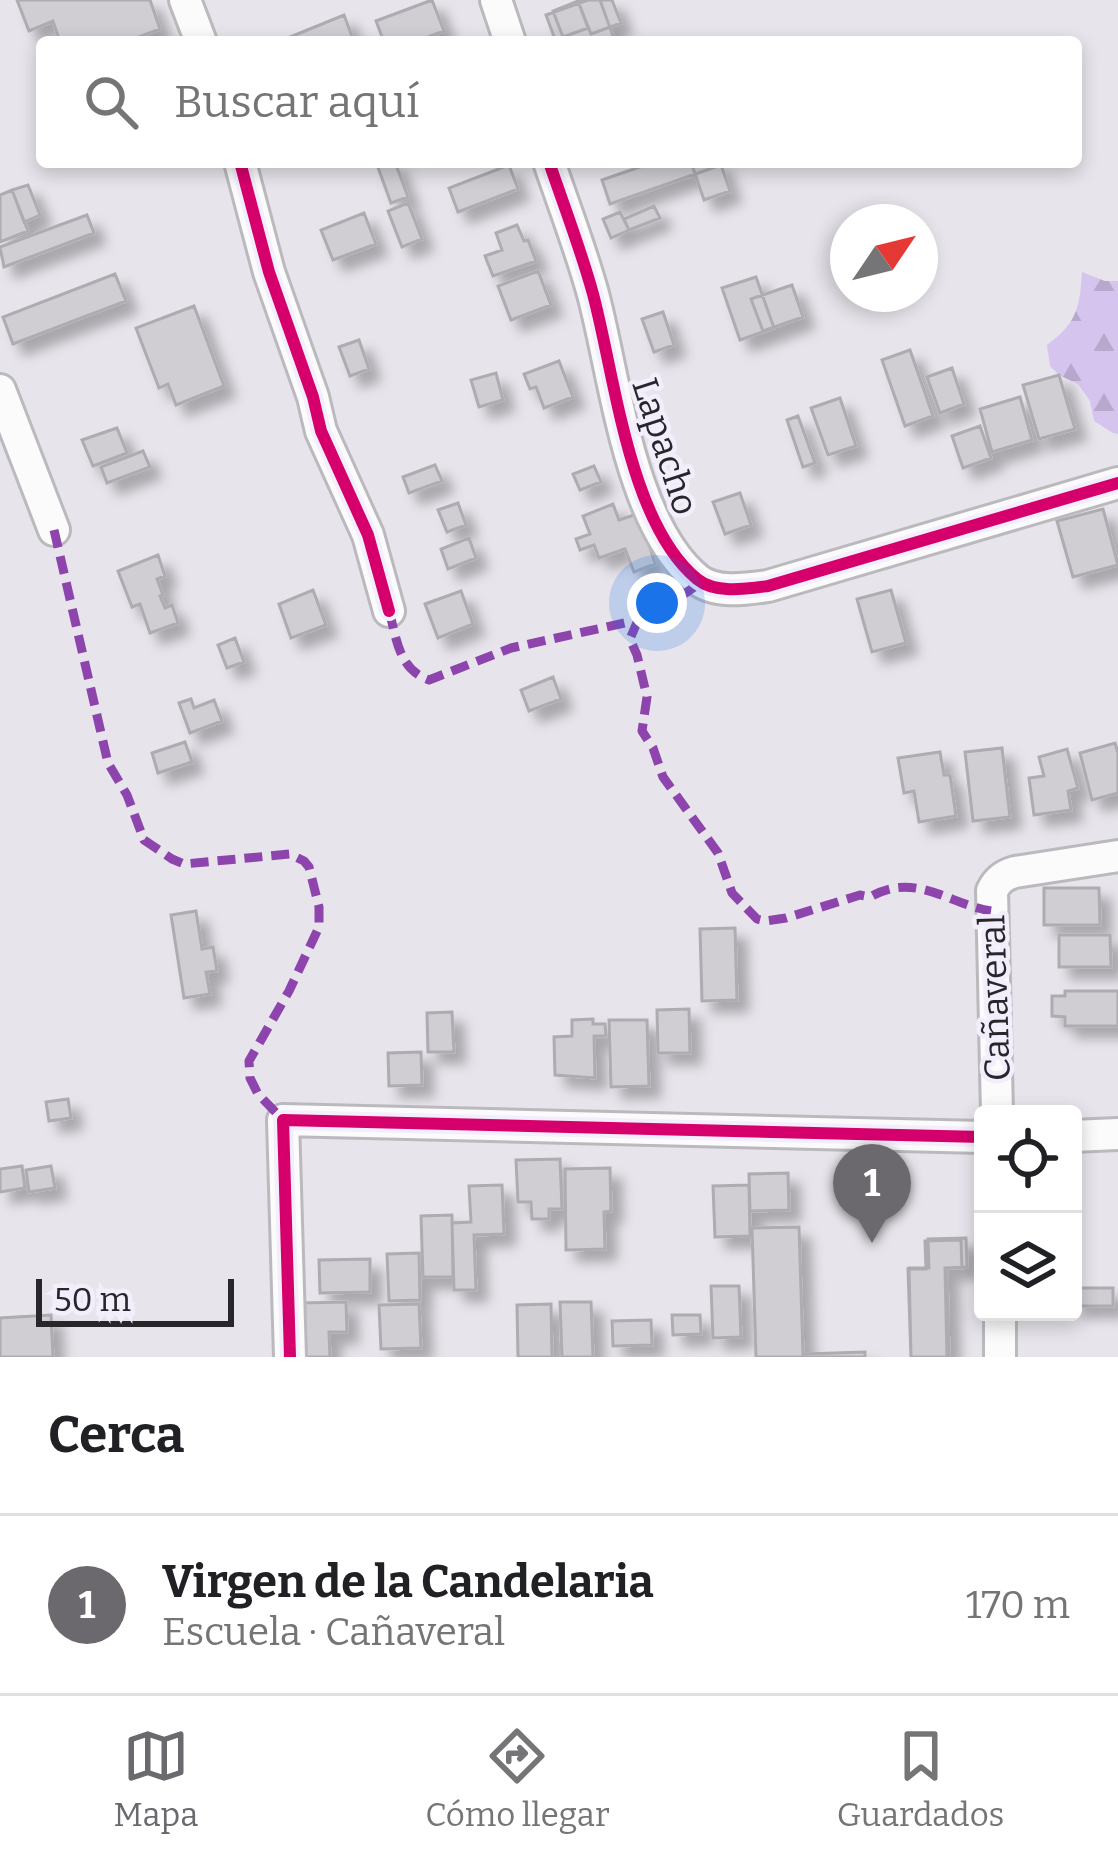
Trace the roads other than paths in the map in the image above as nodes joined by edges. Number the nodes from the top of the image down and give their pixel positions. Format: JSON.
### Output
{"nodes":[{"id":1,"x":185,"y":0,"type":"edge"},
{"id":2,"x":496,"y":0,"type":"edge"},
{"id":3,"x":199,"y":36,"type":"edge"},
{"id":4,"x":508,"y":36,"type":"edge"},
{"id":5,"x":242,"y":168,"type":"edge"},
{"id":6,"x":552,"y":168,"type":"edge"},
{"id":7,"x":0,"y":390,"type":"edge"},
{"id":8,"x":1118,"y":483,"type":"edge"},
{"id":9,"x":54,"y":530,"type":"dead end"},
{"id":10,"x":389,"y":610,"type":"dead end"},
{"id":11,"x":1118,"y":856,"type":"edge"},
{"id":12,"x":997,"y":1105,"type":"edge"},
{"id":13,"x":1118,"y":1134,"type":"edge"},
{"id":14,"x":1082,"y":1136,"type":"edge"},
{"id":15,"x":974,"y":1137,"type":"edge"},
{"id":16,"x":1000,"y":1321,"type":"edge"},
{"id":17,"x":290,"y":1357,"type":"edge"},
{"id":18,"x":1000,"y":1357,"type":"edge"}],
"edges":[{"from":1,"to":3,"type":"street"},
{"from":2,"to":4,"type":"street"},
{"from":5,"to":10,"type":"street"},
{"from":6,"to":8,"type":"street","name":"Lapacho"},
{"from":7,"to":9,"type":"street"},
{"from":11,"to":12,"type":"street","name":"Cañaveral"},
{"from":13,"to":14,"type":"street"},
{"from":15,"to":17,"type":"street"},
{"from":16,"to":18,"type":"street"}]}
